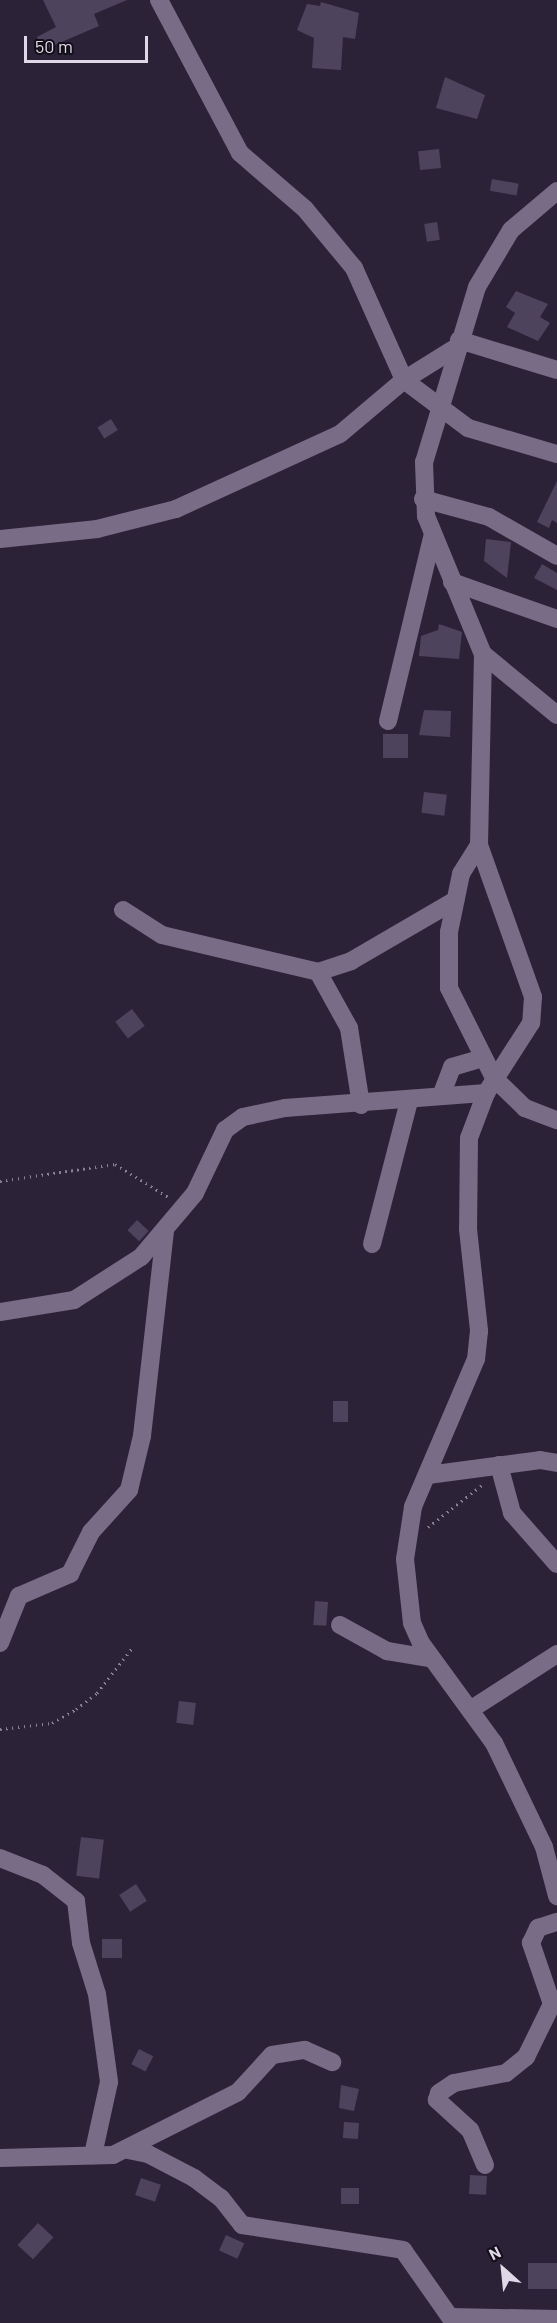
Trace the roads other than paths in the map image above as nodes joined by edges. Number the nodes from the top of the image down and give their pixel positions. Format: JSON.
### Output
{"nodes":[{"id":1,"x":159,"y":0,"type":"edge"},
{"id":2,"x":557,"y":191,"type":"edge"},
{"id":3,"x":458,"y":344,"type":"junction"},
{"id":4,"x":557,"y":370,"type":"edge"},
{"id":5,"x":404,"y":380,"type":"junction"},
{"id":6,"x":437,"y":407,"type":"junction"},
{"id":7,"x":556,"y":454,"type":"edge"},
{"id":8,"x":423,"y":499,"type":"junction"},
{"id":9,"x":433,"y":534,"type":"junction"},
{"id":10,"x":0,"y":539,"type":"edge"},
{"id":11,"x":557,"y":556,"type":"edge"},
{"id":12,"x":452,"y":582,"type":"junction"},
{"id":13,"x":557,"y":619,"type":"edge"},
{"id":14,"x":483,"y":654,"type":"junction"},
{"id":15,"x":557,"y":716,"type":"edge"},
{"id":16,"x":388,"y":721,"type":"dead end"},
{"id":17,"x":479,"y":844,"type":"junction"},
{"id":18,"x":456,"y":900,"type":"junction"},
{"id":19,"x":123,"y":910,"type":"dead end"},
{"id":20,"x":318,"y":972,"type":"junction"},
{"id":21,"x":483,"y":1058,"type":"junction"},
{"id":22,"x":490,"y":1085,"type":"junction"},
{"id":23,"x":441,"y":1096,"type":"junction"},
{"id":24,"x":409,"y":1101,"type":"junction"},
{"id":25,"x":361,"y":1105,"type":"junction"},
{"id":26,"x":557,"y":1120,"type":"edge"},
{"id":27,"x":165,"y":1232,"type":"junction"},
{"id":28,"x":372,"y":1244,"type":"dead end"},
{"id":29,"x":0,"y":1312,"type":"edge"},
{"id":30,"x":557,"y":1463,"type":"edge"},
{"id":31,"x":499,"y":1470,"type":"junction"},
{"id":32,"x":428,"y":1475,"type":"junction"},
{"id":33,"x":557,"y":1564,"type":"edge"},
{"id":34,"x":340,"y":1626,"type":"dead end"},
{"id":35,"x":0,"y":1643,"type":"edge"},
{"id":36,"x":557,"y":1654,"type":"edge"},
{"id":37,"x":429,"y":1658,"type":"junction"},
{"id":38,"x":473,"y":1708,"type":"junction"},
{"id":39,"x":0,"y":1858,"type":"edge"},
{"id":40,"x":557,"y":1896,"type":"edge"},
{"id":41,"x":557,"y":1922,"type":"edge"},
{"id":42,"x":332,"y":2062,"type":"dead end"},
{"id":43,"x":128,"y":2150,"type":"junction"},
{"id":44,"x":93,"y":2155,"type":"junction"},
{"id":45,"x":0,"y":2158,"type":"edge"},
{"id":46,"x":485,"y":2165,"type":"dead end"},
{"id":47,"x":557,"y":2319,"type":"edge"},
{"id":48,"x":514,"y":2320,"type":"edge"}],
"edges":[{"from":1,"to":5,"type":"street"},
{"from":2,"to":3,"type":"street"},
{"from":3,"to":4,"type":"street"},
{"from":3,"to":5,"type":"street"},
{"from":3,"to":6,"type":"street"},
{"from":5,"to":6,"type":"street"},
{"from":5,"to":10,"type":"street"},
{"from":6,"to":7,"type":"street"},
{"from":6,"to":8,"type":"street"},
{"from":8,"to":9,"type":"street"},
{"from":8,"to":11,"type":"street"},
{"from":9,"to":12,"type":"street"},
{"from":9,"to":16,"type":"street"},
{"from":12,"to":13,"type":"street"},
{"from":12,"to":14,"type":"street"},
{"from":14,"to":15,"type":"street"},
{"from":14,"to":17,"type":"street"},
{"from":17,"to":18,"type":"street"},
{"from":17,"to":22,"type":"street"},
{"from":18,"to":20,"type":"street"},
{"from":18,"to":21,"type":"street"},
{"from":19,"to":20,"type":"street"},
{"from":20,"to":25,"type":"street"},
{"from":21,"to":22,"type":"street"},
{"from":21,"to":23,"type":"street"},
{"from":22,"to":23,"type":"street"},
{"from":22,"to":26,"type":"street"},
{"from":22,"to":32,"type":"street"},
{"from":23,"to":24,"type":"street"},
{"from":24,"to":25,"type":"street"},
{"from":24,"to":28,"type":"street"},
{"from":25,"to":27,"type":"street"},
{"from":27,"to":29,"type":"street"},
{"from":27,"to":35,"type":"street"},
{"from":30,"to":31,"type":"street"},
{"from":31,"to":32,"type":"street"},
{"from":31,"to":33,"type":"street"},
{"from":32,"to":37,"type":"street"},
{"from":34,"to":37,"type":"street"},
{"from":36,"to":38,"type":"street"},
{"from":37,"to":38,"type":"street"},
{"from":38,"to":40,"type":"street"},
{"from":39,"to":44,"type":"street"},
{"from":41,"to":46,"type":"street"},
{"from":42,"to":43,"type":"street"},
{"from":43,"to":44,"type":"street"},
{"from":43,"to":48,"type":"street"},
{"from":44,"to":45,"type":"street"},
{"from":47,"to":48,"type":"street"}]}
